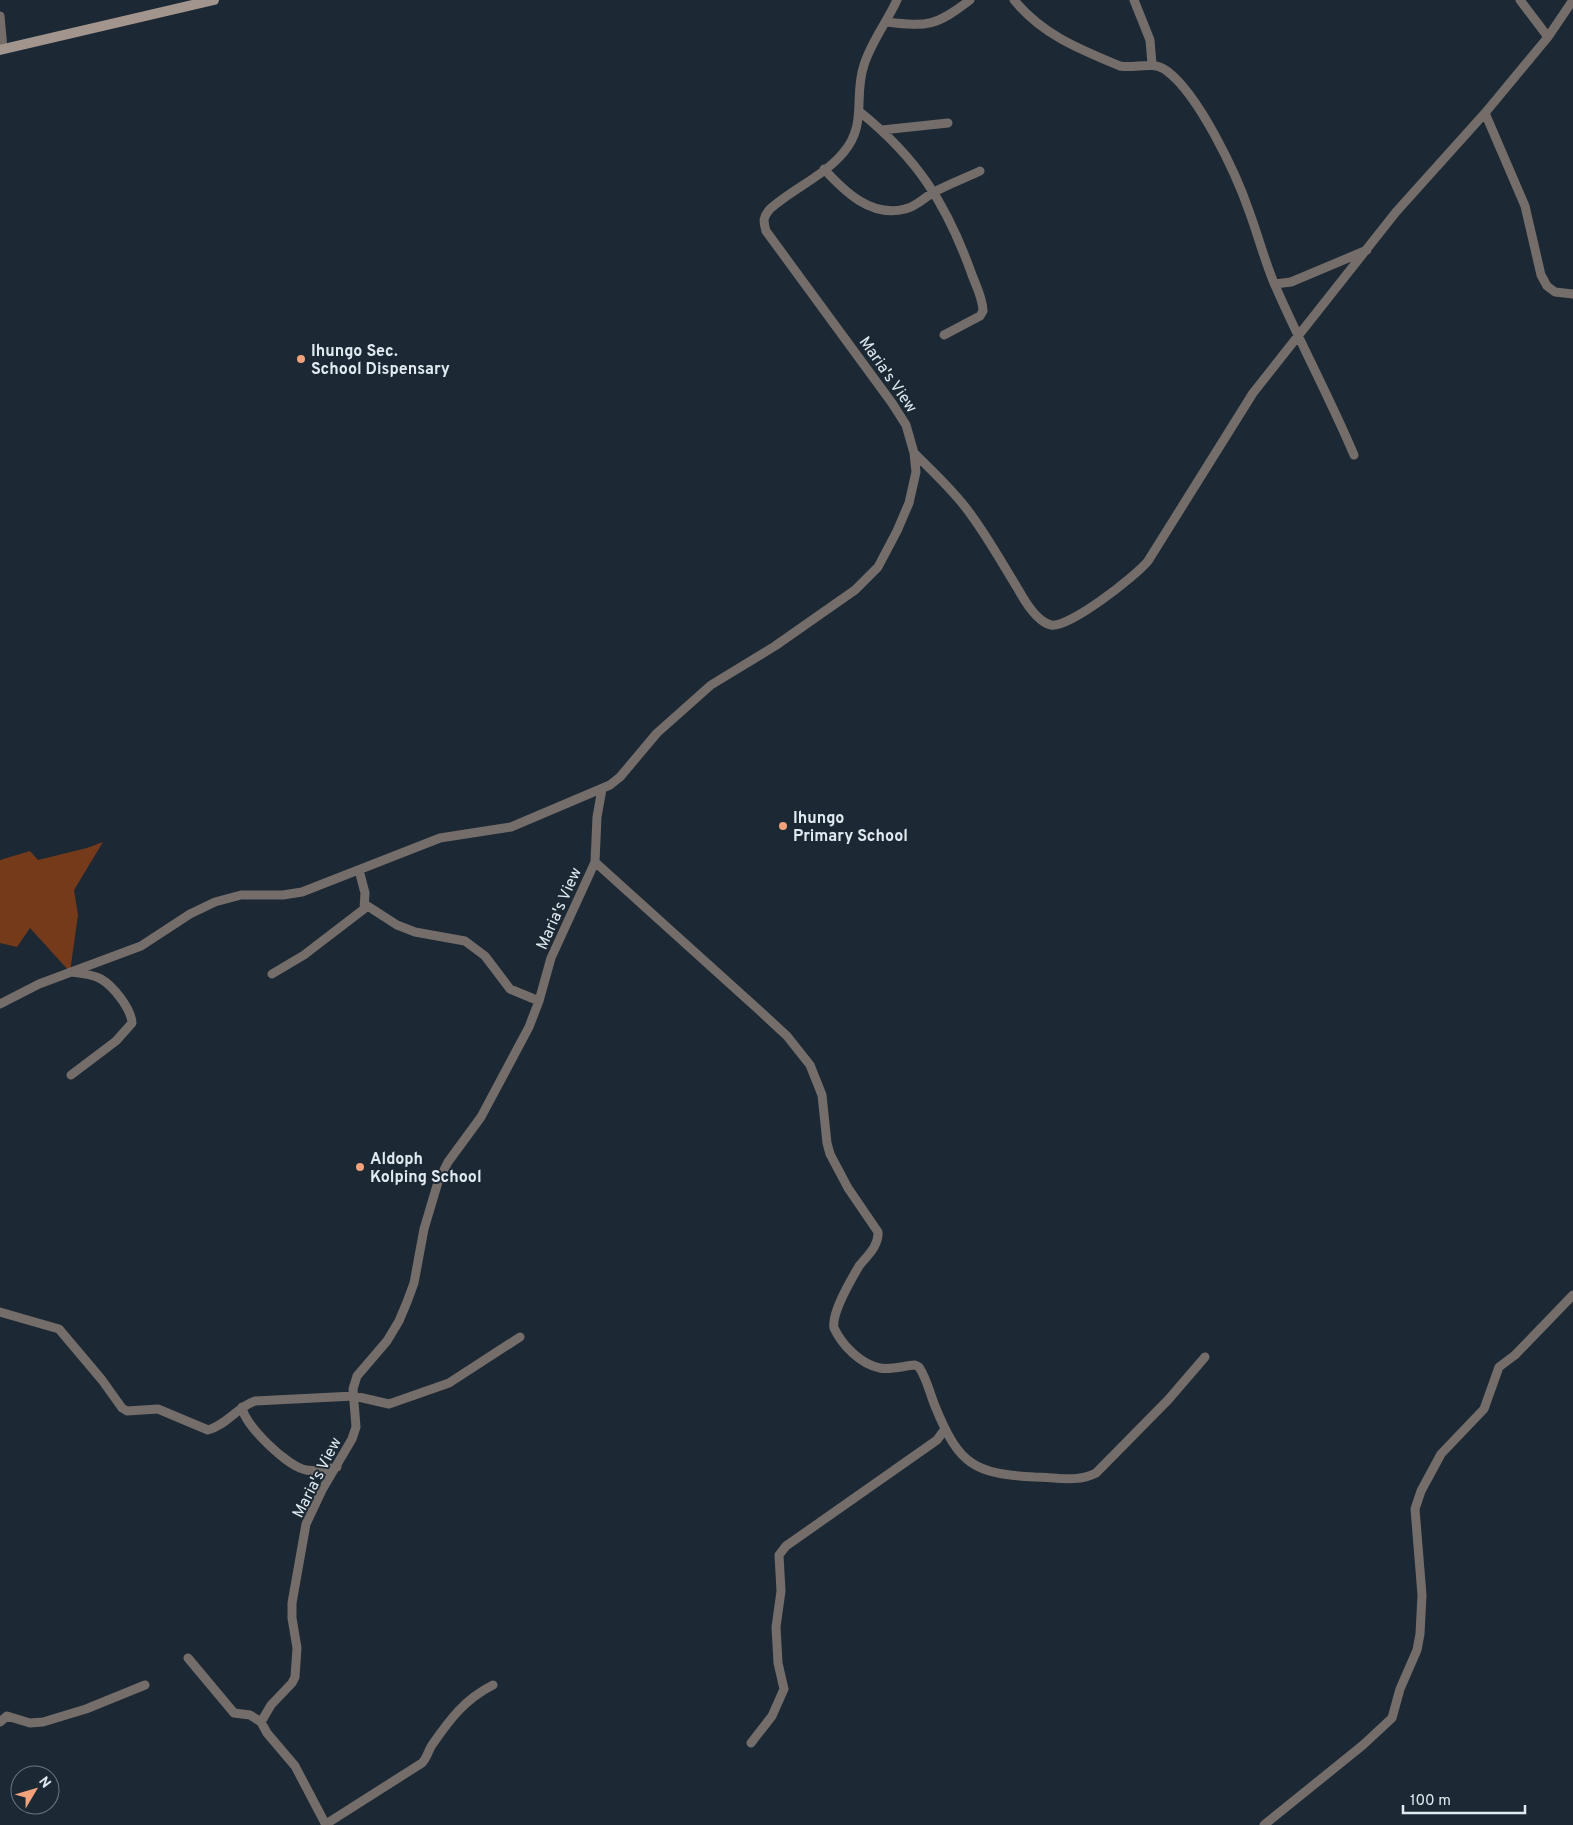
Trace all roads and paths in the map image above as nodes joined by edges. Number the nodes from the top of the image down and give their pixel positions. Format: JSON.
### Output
{"nodes":[{"id":1,"x":214,"y":0,"type":"edge"},
{"id":2,"x":897,"y":0,"type":"edge"},
{"id":3,"x":970,"y":0,"type":"edge"},
{"id":4,"x":1014,"y":0,"type":"edge"},
{"id":5,"x":1134,"y":0,"type":"edge"},
{"id":6,"x":1520,"y":0,"type":"edge"},
{"id":7,"x":1573,"y":0,"type":"edge"},
{"id":8,"x":0,"y":16,"type":"edge"},
{"id":9,"x":887,"y":22,"type":"junction"},
{"id":10,"x":1548,"y":37,"type":"junction"},
{"id":11,"x":2,"y":50,"type":"edge"},
{"id":12,"x":1152,"y":64,"type":"junction"},
{"id":13,"x":860,"y":112,"type":"junction"},
{"id":14,"x":1485,"y":113,"type":"junction"},
{"id":15,"x":1477,"y":122,"type":"junction"},
{"id":16,"x":948,"y":123,"type":"dead end"},
{"id":17,"x":1490,"y":124,"type":"junction"},
{"id":18,"x":882,"y":130,"type":"junction"},
{"id":19,"x":824,"y":169,"type":"junction"},
{"id":20,"x":980,"y":171,"type":"dead end"},
{"id":21,"x":935,"y":192,"type":"junction"},
{"id":22,"x":1367,"y":250,"type":"junction"},
{"id":23,"x":1274,"y":284,"type":"junction"},
{"id":24,"x":1573,"y":294,"type":"edge"},
{"id":25,"x":1300,"y":334,"type":"junction"},
{"id":26,"x":944,"y":335,"type":"dead end"},
{"id":27,"x":914,"y":453,"type":"junction"},
{"id":28,"x":1354,"y":455,"type":"dead end"},
{"id":29,"x":602,"y":789,"type":"junction"},
{"id":30,"x":595,"y":862,"type":"junction"},
{"id":31,"x":359,"y":870,"type":"junction"},
{"id":32,"x":366,"y":904,"type":"junction"},
{"id":33,"x":70,"y":972,"type":"junction"},
{"id":34,"x":272,"y":974,"type":"dead end"},
{"id":35,"x":539,"y":1001,"type":"junction"},
{"id":36,"x":0,"y":1004,"type":"edge"},
{"id":37,"x":71,"y":1075,"type":"dead end"},
{"id":38,"x":1573,"y":1295,"type":"edge"},
{"id":39,"x":0,"y":1312,"type":"edge"},
{"id":40,"x":520,"y":1337,"type":"dead end"},
{"id":41,"x":1205,"y":1357,"type":"dead end"},
{"id":42,"x":354,"y":1396,"type":"junction"},
{"id":43,"x":242,"y":1407,"type":"junction"},
{"id":44,"x":945,"y":1429,"type":"junction"},
{"id":45,"x":337,"y":1467,"type":"junction"},
{"id":46,"x":188,"y":1658,"type":"dead end"},
{"id":47,"x":146,"y":1685,"type":"dead end"},
{"id":48,"x":493,"y":1685,"type":"dead end"},
{"id":49,"x":0,"y":1722,"type":"edge"},
{"id":50,"x":261,"y":1722,"type":"junction"},
{"id":51,"x":751,"y":1743,"type":"dead end"},
{"id":52,"x":326,"y":1825,"type":"edge"},
{"id":53,"x":1264,"y":1825,"type":"edge"}],
"edges":[{"from":1,"to":11,"type":"main road"},
{"from":2,"to":9,"type":"street","name":"Maria's View"},
{"from":3,"to":9,"type":"street"},
{"from":4,"to":12,"type":"street"},
{"from":5,"to":12,"type":"street"},
{"from":6,"to":10,"type":"street"},
{"from":7,"to":10,"type":"street"},
{"from":8,"to":11,"type":"street"},
{"from":9,"to":13,"type":"street","name":"Maria's View"},
{"from":10,"to":14,"type":"street"},
{"from":12,"to":23,"type":"street"},
{"from":13,"to":18,"type":"street"},
{"from":13,"to":19,"type":"street","name":"Maria's View"},
{"from":14,"to":15,"type":"street"},
{"from":14,"to":17,"type":"street"},
{"from":15,"to":17,"type":"street"},
{"from":15,"to":22,"type":"street"},
{"from":16,"to":18,"type":"street"},
{"from":17,"to":24,"type":"street"},
{"from":18,"to":21,"type":"street"},
{"from":19,"to":21,"type":"street"},
{"from":19,"to":27,"type":"street","name":"Maria's View"},
{"from":20,"to":21,"type":"street"},
{"from":21,"to":26,"type":"street"},
{"from":22,"to":23,"type":"street"},
{"from":22,"to":25,"type":"street"},
{"from":23,"to":25,"type":"street"},
{"from":25,"to":27,"type":"street"},
{"from":25,"to":28,"type":"street"},
{"from":27,"to":29,"type":"street","name":"Maria's View"},
{"from":29,"to":30,"type":"street","name":"Maria's View"},
{"from":29,"to":31,"type":"street"},
{"from":30,"to":35,"type":"street","name":"Maria's View"},
{"from":30,"to":44,"type":"street"},
{"from":31,"to":32,"type":"street"},
{"from":31,"to":33,"type":"street"},
{"from":32,"to":34,"type":"street"},
{"from":32,"to":35,"type":"street"},
{"from":33,"to":36,"type":"street"},
{"from":33,"to":37,"type":"street"},
{"from":35,"to":42,"type":"street","name":"Maria's View"},
{"from":38,"to":53,"type":"street"},
{"from":39,"to":43,"type":"street"},
{"from":40,"to":42,"type":"street"},
{"from":41,"to":44,"type":"street"},
{"from":42,"to":43,"type":"street"},
{"from":42,"to":45,"type":"street","name":"Maria's View"},
{"from":43,"to":45,"type":"street"},
{"from":44,"to":51,"type":"street"},
{"from":45,"to":50,"type":"street","name":"Maria's View"},
{"from":46,"to":50,"type":"street"},
{"from":47,"to":49,"type":"street"},
{"from":48,"to":52,"type":"street"},
{"from":50,"to":52,"type":"street"}]}
